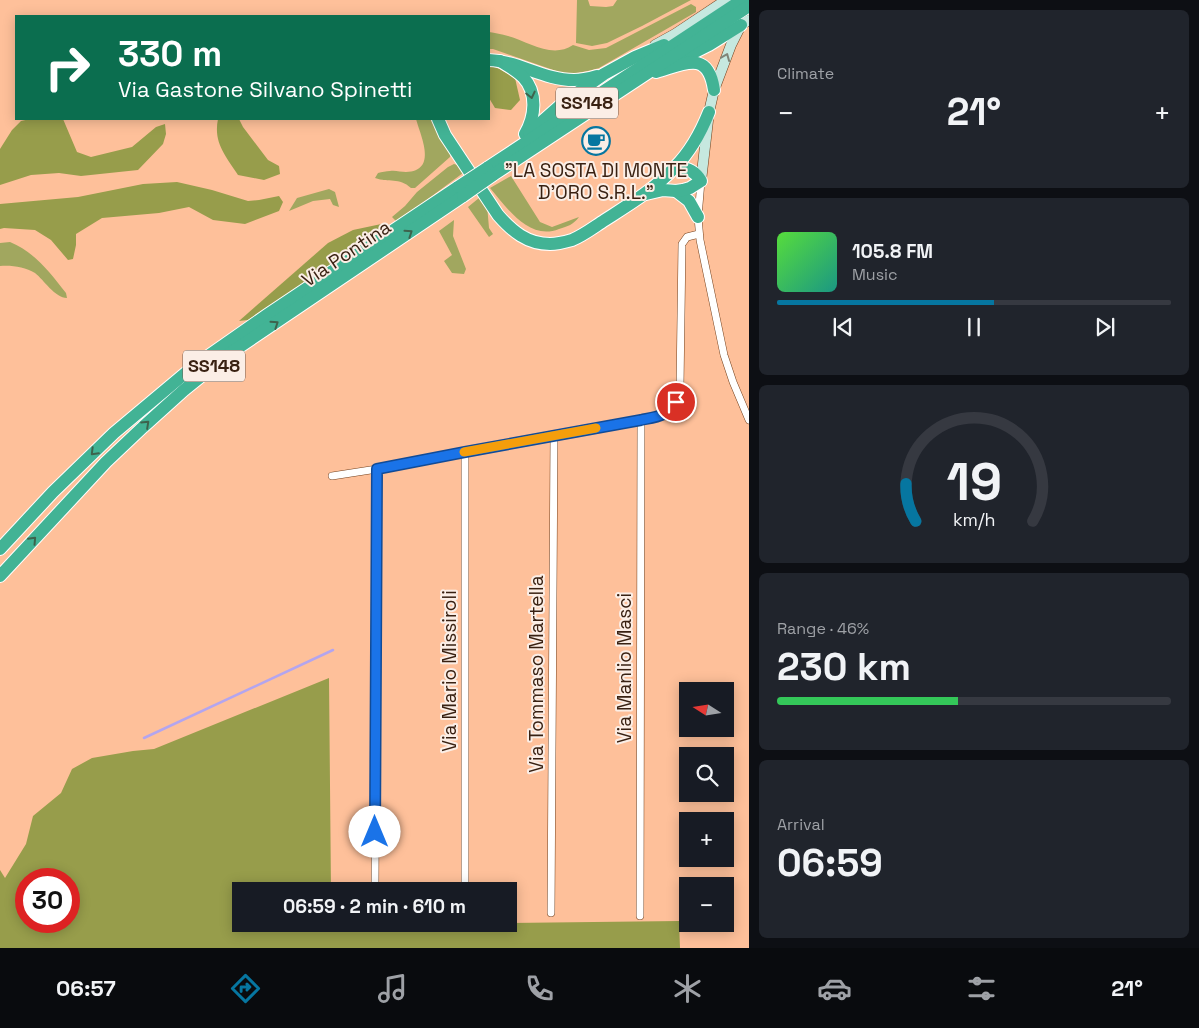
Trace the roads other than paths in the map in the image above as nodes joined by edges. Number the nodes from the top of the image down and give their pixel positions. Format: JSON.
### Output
{"nodes":[{"id":1,"x":726,"y":0,"type":"edge"},
{"id":2,"x":742,"y":0,"type":"edge"},
{"id":3,"x":749,"y":6,"type":"edge"},
{"id":4,"x":745,"y":22,"type":"edge"},
{"id":5,"x":687,"y":37,"type":"junction"},
{"id":6,"x":635,"y":57,"type":"junction"},
{"id":7,"x":494,"y":60,"type":"edge"},
{"id":8,"x":604,"y":74,"type":"junction"},
{"id":9,"x":646,"y":75,"type":"junction"},
{"id":10,"x":714,"y":90,"type":"junction"},
{"id":11,"x":709,"y":112,"type":"junction"},
{"id":12,"x":438,"y":120,"type":"edge"},
{"id":13,"x":522,"y":140,"type":"junction"},
{"id":14,"x":675,"y":168,"type":"junction"},
{"id":15,"x":490,"y":172,"type":"junction"},
{"id":16,"x":701,"y":181,"type":"junction"},
{"id":17,"x":676,"y":191,"type":"junction"},
{"id":18,"x":460,"y":192,"type":"junction"},
{"id":19,"x":644,"y":195,"type":"junction"},
{"id":20,"x":698,"y":217,"type":"junction"},
{"id":21,"x":699,"y":234,"type":"junction"},
{"id":22,"x":641,"y":420,"type":"junction"},
{"id":23,"x":749,"y":420,"type":"edge"},
{"id":24,"x":554,"y":436,"type":"junction"},
{"id":25,"x":465,"y":452,"type":"junction"},
{"id":26,"x":377,"y":469,"type":"junction"},
{"id":27,"x":332,"y":476,"type":"dead end"},
{"id":28,"x":0,"y":549,"type":"edge"},
{"id":29,"x":0,"y":576,"type":"edge"},
{"id":30,"x":375,"y":882,"type":"edge"},
{"id":31,"x":465,"y":882,"type":"edge"},
{"id":32,"x":552,"y":913,"type":"dead end"},
{"id":33,"x":640,"y":916,"type":"dead end"}],
"edges":[{"from":1,"to":6,"type":"street"},
{"from":2,"to":5,"type":"highway","name":"Via Pontina","number":"SS148"},
{"from":3,"to":9,"type":"highway","name":"Via Pontina","number":"SS148"},
{"from":4,"to":9,"type":"highway"},
{"from":10,"to":4,"type":"street","one_way":true},
{"from":5,"to":6,"type":"highway"},
{"from":5,"to":15,"type":"highway","name":"Via Pontina","number":"SS148"},
{"from":6,"to":8,"type":"highway"},
{"from":7,"to":8,"type":"highway"},
{"from":7,"to":13,"type":"highway","one_way":true},
{"from":8,"to":13,"type":"highway"},
{"from":9,"to":10,"type":"highway"},
{"from":9,"to":15,"type":"highway","name":"Via Pontina","number":"SS148"},
{"from":10,"to":11,"type":"street"},
{"from":11,"to":14,"type":"highway"},
{"from":11,"to":16,"type":"street"},
{"from":12,"to":19,"type":"highway"},
{"from":13,"to":15,"type":"highway"},
{"from":14,"to":16,"type":"highway"},
{"from":14,"to":19,"type":"highway"},
{"from":15,"to":18,"type":"highway","name":"Via Pontina","number":"SS148","bridge":true},
{"from":16,"to":17,"type":"highway"},
{"from":16,"to":20,"type":"street"},
{"from":17,"to":19,"type":"highway"},
{"from":17,"to":20,"type":"highway"},
{"from":18,"to":28,"type":"highway","name":"Via Pontina","number":"SS148","one_way":true},
{"from":29,"to":18,"type":"highway","name":"Via Pontina","number":"SS148","one_way":true},
{"from":20,"to":21,"type":"street"},
{"from":21,"to":22,"type":"street"},
{"from":21,"to":23,"type":"street"},
{"from":22,"to":24,"type":"street"},
{"from":22,"to":33,"type":"street","name":"Via Manlio Masci"},
{"from":24,"to":25,"type":"street"},
{"from":24,"to":32,"type":"street","name":"Via Tommaso Martella"},
{"from":25,"to":26,"type":"street"},
{"from":25,"to":31,"type":"street","name":"Via Mario Missiroli"},
{"from":26,"to":27,"type":"street"},
{"from":26,"to":30,"type":"street"}]}
